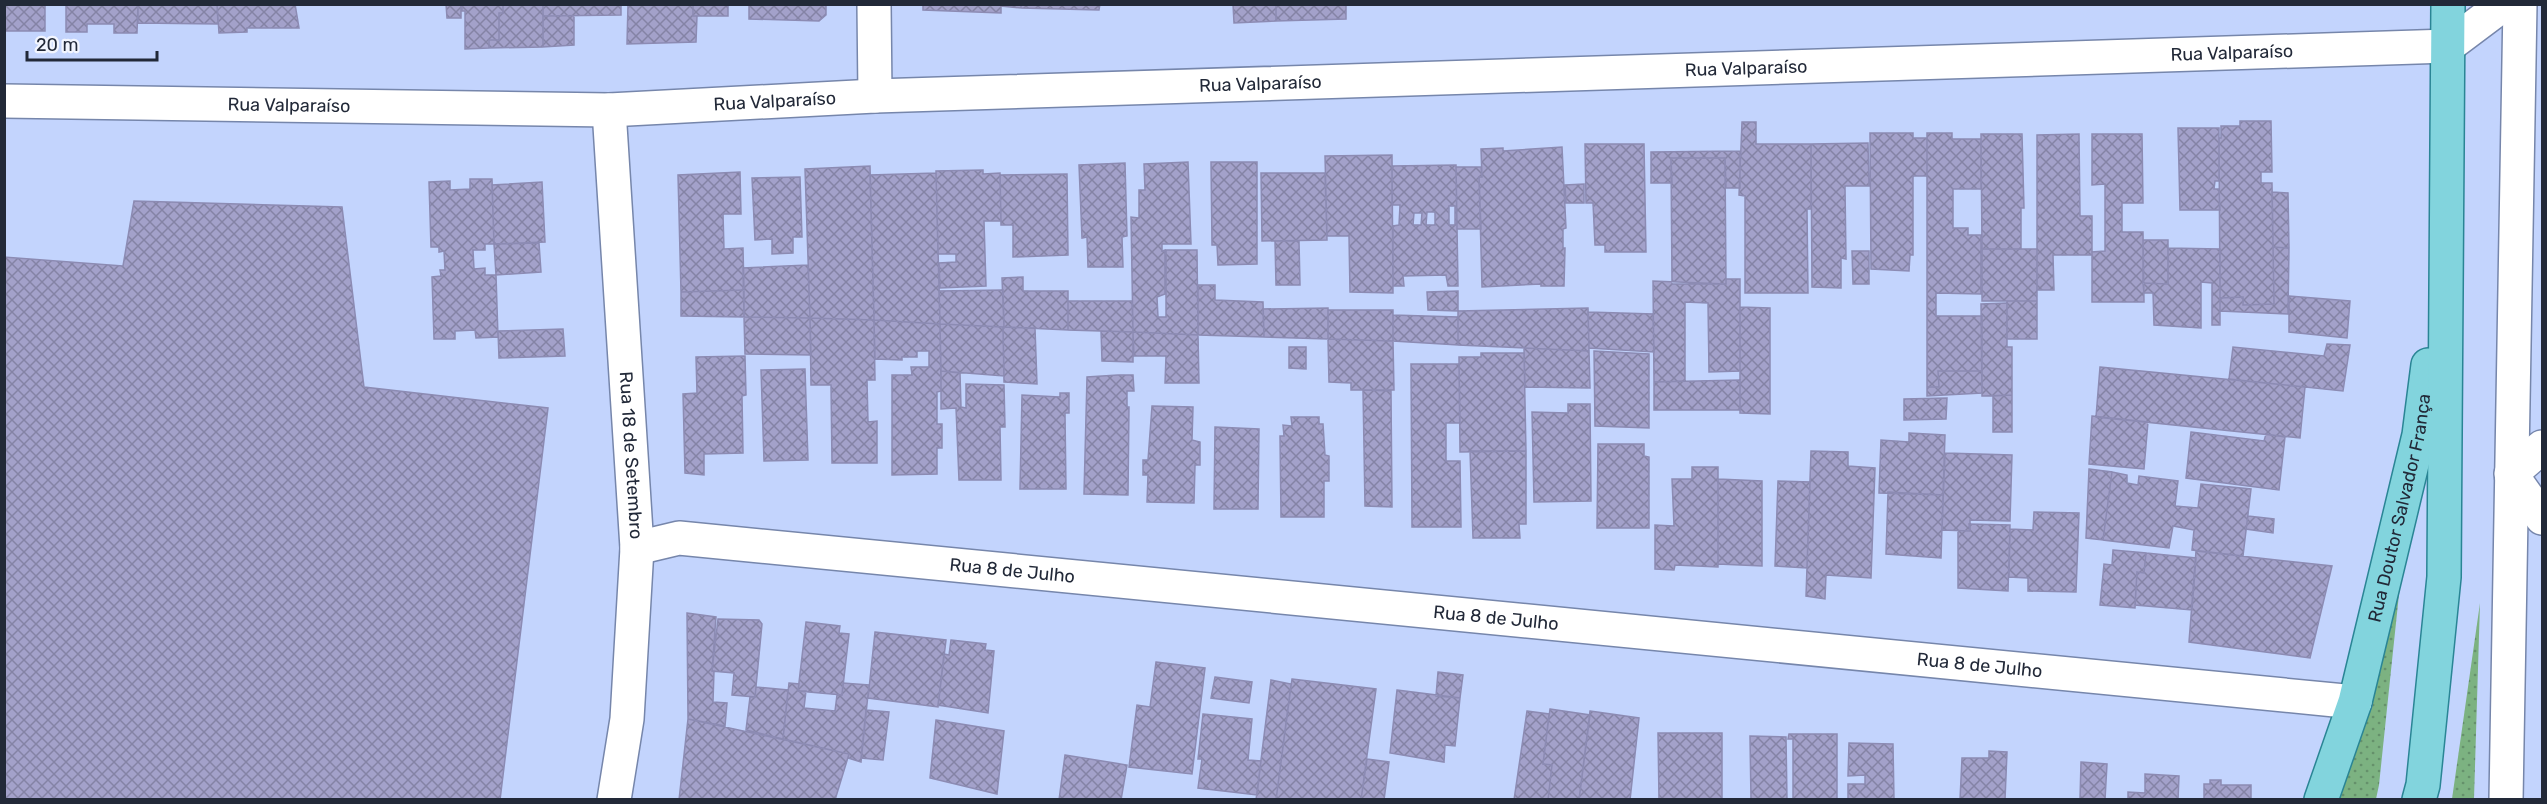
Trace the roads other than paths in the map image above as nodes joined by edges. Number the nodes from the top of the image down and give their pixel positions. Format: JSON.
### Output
{"nodes":[{"id":1,"x":874,"y":4,"type":"edge"},
{"id":2,"x":2448,"y":4,"type":"edge"},
{"id":3,"x":2504,"y":4,"type":"edge"},
{"id":4,"x":2520,"y":4,"type":"edge"},
{"id":5,"x":2448,"y":46,"type":"junction"},
{"id":6,"x":875,"y":96,"type":"junction"},
{"id":7,"x":4,"y":101,"type":"edge"},
{"id":8,"x":609,"y":110,"type":"junction"},
{"id":9,"x":2447,"y":209,"type":"junction"},
{"id":10,"x":2542,"y":447,"type":"edge"},
{"id":11,"x":2511,"y":474,"type":"junction"},
{"id":12,"x":2542,"y":518,"type":"edge"},
{"id":13,"x":637,"y":548,"type":"junction"},
{"id":14,"x":2355,"y":702,"type":"junction"},
{"id":15,"x":614,"y":800,"type":"edge"},
{"id":16,"x":2321,"y":800,"type":"edge"},
{"id":17,"x":2419,"y":800,"type":"edge"},
{"id":18,"x":2506,"y":800,"type":"edge"}],
"edges":[{"from":1,"to":6,"type":"street"},
{"from":2,"to":5,"type":"main road","name":"Rua Doutor Salvador França"},
{"from":3,"to":5,"type":"street"},
{"from":4,"to":11,"type":"street"},
{"from":5,"to":6,"type":"street","name":"Rua Valparaíso"},
{"from":5,"to":9,"type":"main road","name":"Rua Doutor Salvador França"},
{"from":6,"to":8,"type":"street","name":"Rua Valparaíso"},
{"from":7,"to":8,"type":"street","name":"Rua Valparaíso"},
{"from":8,"to":13,"type":"street","name":"Rua 18 de Setembro"},
{"from":9,"to":14,"type":"main road","name":"Rua Doutor Salvador França"},
{"from":9,"to":17,"type":"main road","name":"Rua Doutor Salvador França"},
{"from":10,"to":11,"type":"street"},
{"from":11,"to":12,"type":"street"},
{"from":11,"to":18,"type":"street"},
{"from":13,"to":14,"type":"street","name":"Rua 8 de Julho"},
{"from":13,"to":15,"type":"street","name":"Rua 18 de Setembro"},
{"from":14,"to":16,"type":"main road","name":"Rua Doutor Salvador França"}]}
